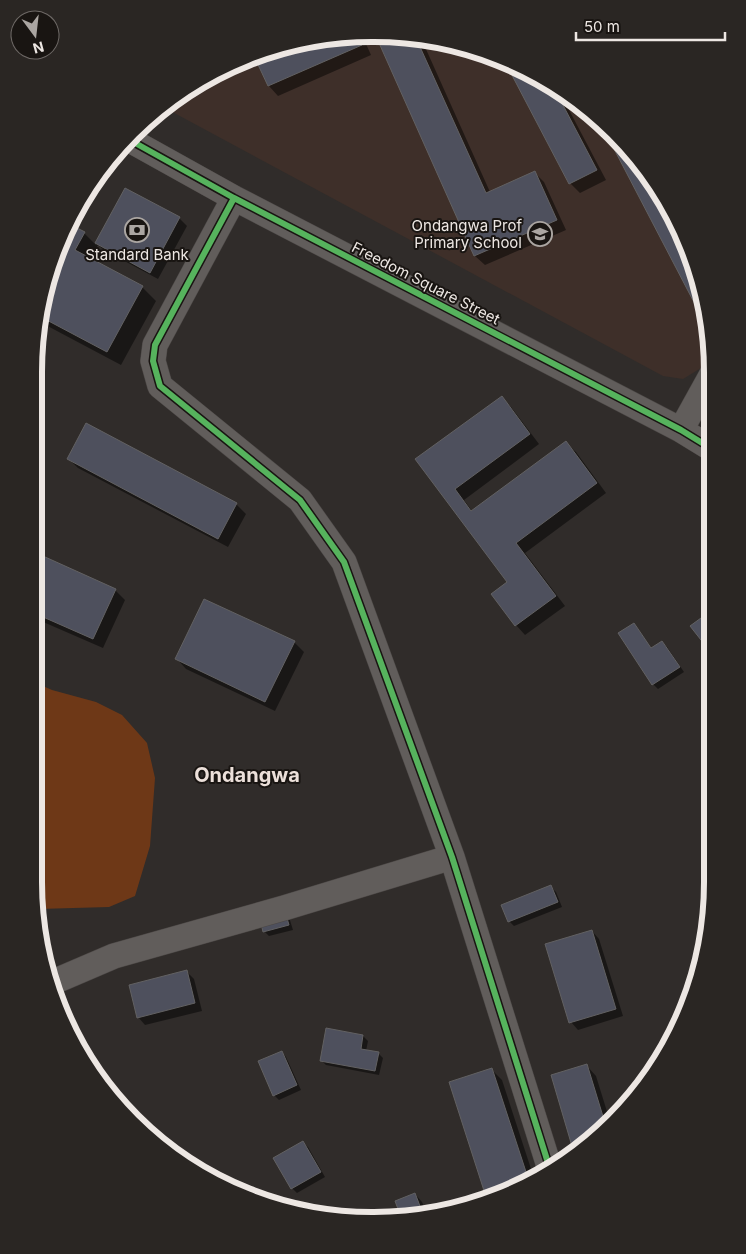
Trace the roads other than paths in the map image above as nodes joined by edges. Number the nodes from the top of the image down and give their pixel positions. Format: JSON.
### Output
{"nodes":[{"id":1,"x":135,"y":143,"type":"edge"},
{"id":2,"x":234,"y":198,"type":"junction"},
{"id":3,"x":704,"y":388,"type":"edge"},
{"id":4,"x":681,"y":430,"type":"junction"},
{"id":5,"x":704,"y":444,"type":"edge"},
{"id":6,"x":452,"y":857,"type":"junction"},
{"id":7,"x":58,"y":980,"type":"edge"},
{"id":8,"x":548,"y":1161,"type":"edge"}],
"edges":[{"from":1,"to":2,"type":"street","name":"Freedom Square Street"},
{"from":2,"to":4,"type":"street","name":"Freedom Square Street"},
{"from":2,"to":6,"type":"street"},
{"from":3,"to":4,"type":"street"},
{"from":4,"to":5,"type":"street","name":"Freedom Square Street"},
{"from":6,"to":7,"type":"street"},
{"from":6,"to":8,"type":"street"}]}
